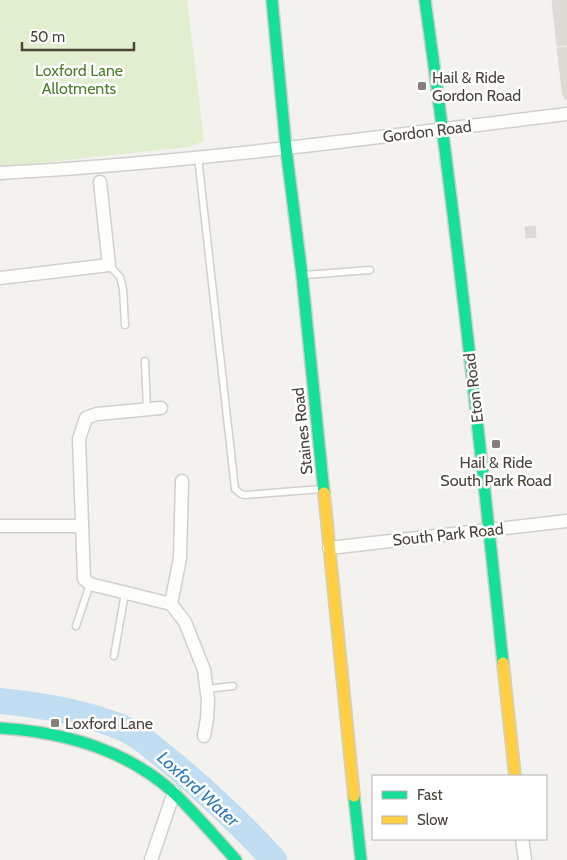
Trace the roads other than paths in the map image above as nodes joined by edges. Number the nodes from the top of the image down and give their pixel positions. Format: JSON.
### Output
{"nodes":[{"id":1,"x":272,"y":0,"type":"edge"},
{"id":2,"x":425,"y":0,"type":"edge"},
{"id":3,"x":567,"y":114,"type":"edge"},
{"id":4,"x":443,"y":129,"type":"junction"},
{"id":5,"x":286,"y":148,"type":"junction"},
{"id":6,"x":198,"y":157,"type":"junction"},
{"id":7,"x":0,"y":173,"type":"edge"},
{"id":8,"x":100,"y":182,"type":"dead end"},
{"id":9,"x":109,"y":265,"type":"junction"},
{"id":10,"x":370,"y":270,"type":"dead end"},
{"id":11,"x":302,"y":275,"type":"junction"},
{"id":12,"x":0,"y":278,"type":"edge"},
{"id":13,"x":125,"y":325,"type":"dead end"},
{"id":14,"x":145,"y":361,"type":"dead end"},
{"id":15,"x":161,"y":408,"type":"dead end"},
{"id":16,"x":148,"y":410,"type":"junction"},
{"id":17,"x":182,"y":481,"type":"dead end"},
{"id":18,"x":324,"y":489,"type":"junction"},
{"id":19,"x":567,"y":521,"type":"edge"},
{"id":20,"x":0,"y":526,"type":"edge"},
{"id":21,"x":81,"y":526,"type":"junction"},
{"id":22,"x":489,"y":530,"type":"junction"},
{"id":23,"x":329,"y":548,"type":"junction"},
{"id":24,"x":90,"y":584,"type":"junction"},
{"id":25,"x":125,"y":593,"type":"junction"},
{"id":26,"x":171,"y":604,"type":"junction"},
{"id":27,"x":76,"y":626,"type":"dead end"},
{"id":28,"x":114,"y":656,"type":"dead end"},
{"id":29,"x":233,"y":686,"type":"dead end"},
{"id":30,"x":207,"y":689,"type":"junction"},
{"id":31,"x":0,"y":728,"type":"edge"},
{"id":32,"x":204,"y":736,"type":"dead end"},
{"id":33,"x":516,"y":775,"type":"edge"},
{"id":34,"x":174,"y":792,"type":"junction"},
{"id":35,"x":522,"y":840,"type":"edge"},
{"id":36,"x":151,"y":860,"type":"edge"},
{"id":37,"x":236,"y":860,"type":"edge"},
{"id":38,"x":361,"y":860,"type":"edge"},
{"id":39,"x":525,"y":860,"type":"edge"}],
"edges":[{"from":1,"to":5,"type":"street","name":"Staines Road"},
{"from":2,"to":4,"type":"street","name":"Eton Road"},
{"from":3,"to":4,"type":"street","name":"Gordon Road"},
{"from":4,"to":5,"type":"street","name":"Gordon Road"},
{"from":4,"to":22,"type":"street","name":"Eton Road"},
{"from":5,"to":6,"type":"street","name":"Gordon Road"},
{"from":5,"to":11,"type":"street","name":"Staines Road"},
{"from":6,"to":7,"type":"street","name":"Gordon Road"},
{"from":6,"to":18,"type":"lane"},
{"from":8,"to":9,"type":"street"},
{"from":9,"to":12,"type":"street"},
{"from":9,"to":13,"type":"lane"},
{"from":10,"to":11,"type":"lane"},
{"from":11,"to":18,"type":"street","name":"Staines Road"},
{"from":14,"to":16,"type":"lane"},
{"from":15,"to":16,"type":"street"},
{"from":16,"to":21,"type":"street"},
{"from":17,"to":26,"type":"street"},
{"from":18,"to":23,"type":"street","name":"Staines Road"},
{"from":19,"to":22,"type":"street","name":"South Park Road"},
{"from":20,"to":21,"type":"street"},
{"from":21,"to":24,"type":"street"},
{"from":22,"to":23,"type":"street","name":"South Park Road"},
{"from":22,"to":33,"type":"street","name":"Eton Road"},
{"from":23,"to":38,"type":"street","name":"Staines Road"},
{"from":24,"to":25,"type":"street"},
{"from":24,"to":27,"type":"lane"},
{"from":25,"to":26,"type":"street"},
{"from":25,"to":28,"type":"lane"},
{"from":26,"to":30,"type":"street"},
{"from":29,"to":30,"type":"lane"},
{"from":30,"to":32,"type":"street"},
{"from":31,"to":34,"type":"street"},
{"from":34,"to":36,"type":"street"},
{"from":34,"to":37,"type":"street"},
{"from":35,"to":39,"type":"street"}]}
